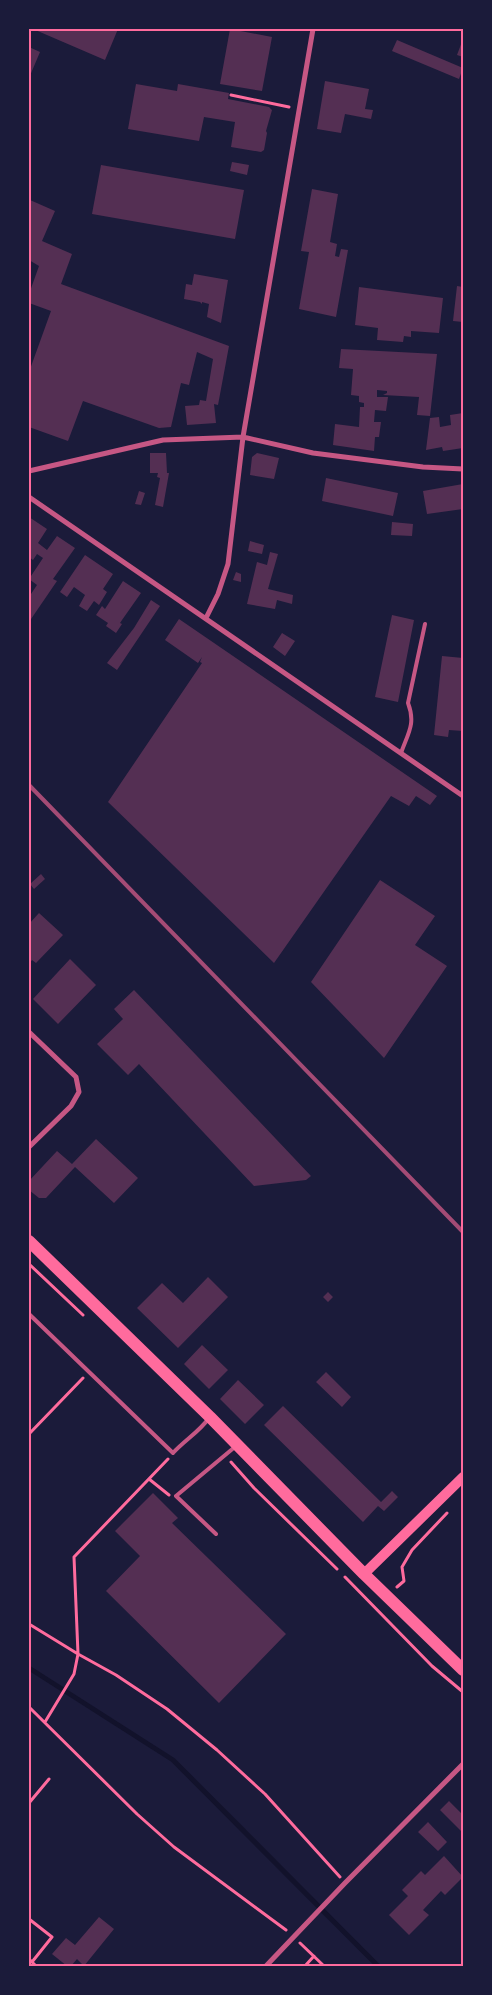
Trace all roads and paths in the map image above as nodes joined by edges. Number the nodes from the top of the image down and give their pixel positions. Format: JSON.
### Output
{"nodes":[{"id":1,"x":313,"y":29,"type":"edge"},
{"id":2,"x":231,"y":95,"type":"dead end"},
{"id":3,"x":300,"y":109,"type":"junction"},
{"id":4,"x":243,"y":437,"type":"junction"},
{"id":5,"x":463,"y":469,"type":"edge"},
{"id":6,"x":29,"y":471,"type":"edge"},
{"id":7,"x":29,"y":497,"type":"edge"},
{"id":8,"x":206,"y":618,"type":"junction"},
{"id":9,"x":425,"y":624,"type":"dead end"},
{"id":10,"x":401,"y":753,"type":"junction"},
{"id":11,"x":463,"y":796,"type":"edge"},
{"id":12,"x":29,"y":1032,"type":"edge"},
{"id":13,"x":29,"y":1147,"type":"edge"},
{"id":14,"x":31,"y":1247,"type":"edge"},
{"id":15,"x":29,"y":1314,"type":"edge"},
{"id":16,"x":88,"y":1372,"type":"junction"},
{"id":17,"x":210,"y":1417,"type":"junction"},
{"id":18,"x":29,"y":1434,"type":"edge"},
{"id":19,"x":238,"y":1445,"type":"junction"},
{"id":20,"x":173,"y":1453,"type":"junction"},
{"id":21,"x":463,"y":1477,"type":"edge"},
{"id":22,"x":149,"y":1479,"type":"junction"},
{"id":23,"x":169,"y":1496,"type":"dead end"},
{"id":24,"x":452,"y":1508,"type":"dead end"},
{"id":25,"x":216,"y":1534,"type":"dead end"},
{"id":26,"x":364,"y":1574,"type":"junction"},
{"id":27,"x":388,"y":1597,"type":"junction"},
{"id":28,"x":29,"y":1624,"type":"edge"},
{"id":29,"x":78,"y":1654,"type":"junction"},
{"id":30,"x":463,"y":1670,"type":"edge"},
{"id":31,"x":463,"y":1692,"type":"edge"},
{"id":32,"x":29,"y":1707,"type":"edge"},
{"id":33,"x":45,"y":1722,"type":"junction"},
{"id":34,"x":463,"y":1764,"type":"edge"},
{"id":35,"x":49,"y":1779,"type":"dead end"},
{"id":36,"x":29,"y":1804,"type":"edge"},
{"id":37,"x":345,"y":1883,"type":"junction"},
{"id":38,"x":29,"y":1919,"type":"edge"},
{"id":39,"x":294,"y":1938,"type":"junction"},
{"id":40,"x":314,"y":1956,"type":"junction"},
{"id":41,"x":30,"y":1961,"type":"edge"},
{"id":42,"x":36,"y":1966,"type":"edge"},
{"id":43,"x":266,"y":1966,"type":"edge"},
{"id":44,"x":305,"y":1966,"type":"edge"},
{"id":45,"x":324,"y":1966,"type":"edge"}],
"edges":[{"from":1,"to":3,"type":"street"},
{"from":2,"to":3,"type":"path"},
{"from":3,"to":4,"type":"street"},
{"from":4,"to":5,"type":"street"},
{"from":4,"to":6,"type":"street"},
{"from":4,"to":8,"type":"street"},
{"from":7,"to":8,"type":"street"},
{"from":8,"to":10,"type":"street"},
{"from":9,"to":10,"type":"lane"},
{"from":10,"to":11,"type":"street"},
{"from":12,"to":13,"type":"street"},
{"from":14,"to":17,"type":"main road"},
{"from":15,"to":16,"type":"lane"},
{"from":16,"to":18,"type":"path"},
{"from":16,"to":20,"type":"lane"},
{"from":17,"to":19,"type":"main road"},
{"from":17,"to":20,"type":"lane"},
{"from":19,"to":25,"type":"lane"},
{"from":19,"to":26,"type":"main road"},
{"from":20,"to":22,"type":"path"},
{"from":21,"to":26,"type":"main road"},
{"from":22,"to":23,"type":"path"},
{"from":22,"to":29,"type":"path"},
{"from":24,"to":27,"type":"path"},
{"from":26,"to":27,"type":"main road"},
{"from":27,"to":30,"type":"main road"},
{"from":27,"to":31,"type":"path"},
{"from":28,"to":29,"type":"path"},
{"from":29,"to":33,"type":"path"},
{"from":29,"to":37,"type":"path"},
{"from":32,"to":33,"type":"path"},
{"from":33,"to":39,"type":"path"},
{"from":34,"to":37,"type":"street"},
{"from":35,"to":36,"type":"path"},
{"from":37,"to":39,"type":"street"},
{"from":38,"to":41,"type":"path"},
{"from":39,"to":40,"type":"path"},
{"from":39,"to":43,"type":"street"},
{"from":40,"to":44,"type":"path"},
{"from":40,"to":45,"type":"path"},
{"from":41,"to":42,"type":"path"}]}
